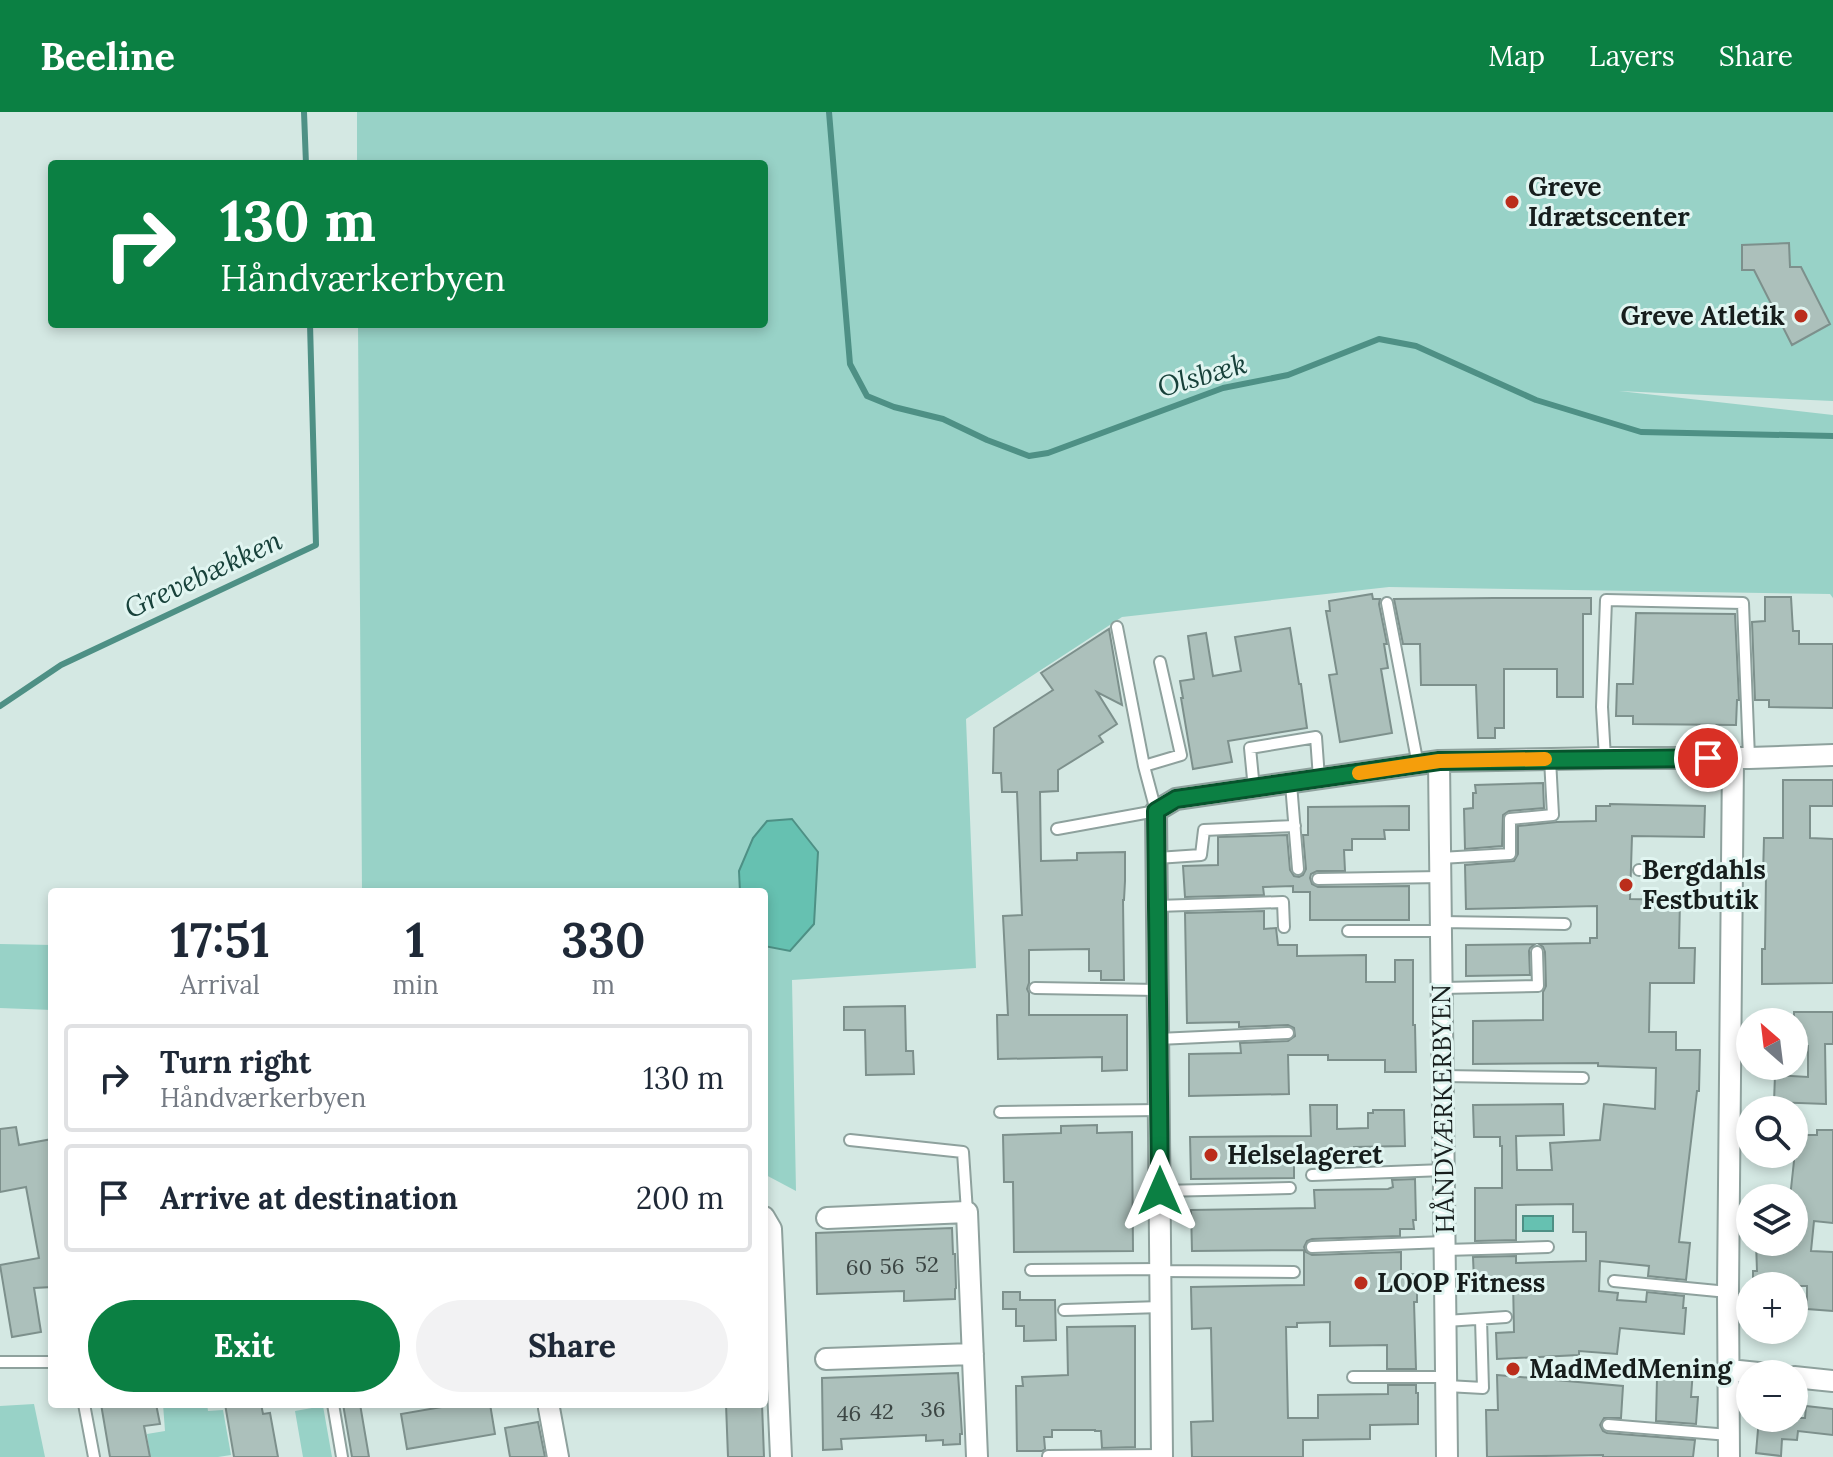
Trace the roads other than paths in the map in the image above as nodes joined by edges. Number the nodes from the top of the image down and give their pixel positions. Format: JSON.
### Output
{"nodes":[{"id":1,"x":1387,"y":603,"type":"dead end"},
{"id":2,"x":1117,"y":627,"type":"dead end"},
{"id":3,"x":1160,"y":662,"type":"dead end"},
{"id":4,"x":1833,"y":755,"type":"edge"},
{"id":5,"x":1605,"y":758,"type":"junction"},
{"id":6,"x":1741,"y":758,"type":"junction"},
{"id":7,"x":1550,"y":759,"type":"junction"},
{"id":8,"x":1439,"y":761,"type":"junction"},
{"id":9,"x":1418,"y":765,"type":"junction"},
{"id":10,"x":1144,"y":766,"type":"junction"},
{"id":11,"x":1319,"y":778,"type":"junction"},
{"id":12,"x":1291,"y":784,"type":"junction"},
{"id":13,"x":1254,"y":789,"type":"junction"},
{"id":14,"x":1156,"y":811,"type":"junction"},
{"id":15,"x":1295,"y":826,"type":"junction"},
{"id":16,"x":1057,"y":829,"type":"dead end"},
{"id":17,"x":1157,"y":858,"type":"junction"},
{"id":18,"x":1440,"y":867,"type":"junction"},
{"id":19,"x":1298,"y":869,"type":"dead end"},
{"id":20,"x":1639,"y":870,"type":"dead end"},
{"id":21,"x":1732,"y":873,"type":"junction"},
{"id":22,"x":1318,"y":879,"type":"dead end"},
{"id":23,"x":1157,"y":906,"type":"junction"},
{"id":24,"x":1565,"y":924,"type":"dead end"},
{"id":25,"x":1284,"y":927,"type":"dead end"},
{"id":26,"x":1441,"y":927,"type":"junction"},
{"id":27,"x":1348,"y":931,"type":"dead end"},
{"id":28,"x":1537,"y":952,"type":"dead end"},
{"id":29,"x":1035,"y":988,"type":"dead end"},
{"id":30,"x":1442,"y":988,"type":"junction"},
{"id":31,"x":1158,"y":990,"type":"junction"},
{"id":32,"x":1288,"y":1033,"type":"dead end"},
{"id":33,"x":1158,"y":1039,"type":"junction"},
{"id":34,"x":1443,"y":1076,"type":"junction"},
{"id":35,"x":1583,"y":1078,"type":"dead end"},
{"id":36,"x":1159,"y":1110,"type":"junction"},
{"id":37,"x":1000,"y":1112,"type":"dead end"},
{"id":38,"x":850,"y":1140,"type":"dead end"},
{"id":39,"x":1444,"y":1170,"type":"junction"},
{"id":40,"x":1312,"y":1175,"type":"dead end"},
{"id":41,"x":1290,"y":1188,"type":"dead end"},
{"id":42,"x":1160,"y":1191,"type":"junction"},
{"id":43,"x":967,"y":1212,"type":"junction"},
{"id":44,"x":827,"y":1218,"type":"dead end"},
{"id":45,"x":768,"y":1224,"type":"edge"},
{"id":46,"x":1445,"y":1246,"type":"junction"},
{"id":47,"x":1312,"y":1247,"type":"dead end"},
{"id":48,"x":1548,"y":1247,"type":"dead end"},
{"id":49,"x":1031,"y":1270,"type":"dead end"},
{"id":50,"x":1160,"y":1270,"type":"junction"},
{"id":51,"x":1294,"y":1272,"type":"dead end"},
{"id":52,"x":1614,"y":1281,"type":"dead end"},
{"id":53,"x":1728,"y":1292,"type":"junction"},
{"id":54,"x":1161,"y":1307,"type":"junction"},
{"id":55,"x":1064,"y":1310,"type":"dead end"},
{"id":56,"x":1506,"y":1317,"type":"dead end"},
{"id":57,"x":1481,"y":1319,"type":"junction"},
{"id":58,"x":1446,"y":1321,"type":"junction"},
{"id":59,"x":973,"y":1354,"type":"junction"},
{"id":60,"x":826,"y":1359,"type":"dead end"},
{"id":61,"x":0,"y":1362,"type":"edge"},
{"id":62,"x":48,"y":1362,"type":"edge"},
{"id":63,"x":1729,"y":1370,"type":"junction"},
{"id":64,"x":1736,"y":1371,"type":"edge"},
{"id":65,"x":1353,"y":1377,"type":"dead end"},
{"id":66,"x":1808,"y":1378,"type":"edge"},
{"id":67,"x":1833,"y":1381,"type":"edge"},
{"id":68,"x":1446,"y":1382,"type":"junction"},
{"id":69,"x":85,"y":1408,"type":"edge"},
{"id":70,"x":334,"y":1408,"type":"edge"},
{"id":71,"x":549,"y":1408,"type":"dead end"},
{"id":72,"x":1608,"y":1425,"type":"dead end"},
{"id":73,"x":1729,"y":1435,"type":"junction"},
{"id":74,"x":1048,"y":1456,"type":"edge"},
{"id":75,"x":1162,"y":1456,"type":"edge"},
{"id":76,"x":94,"y":1457,"type":"edge"},
{"id":77,"x":342,"y":1457,"type":"edge"},
{"id":78,"x":558,"y":1457,"type":"edge"},
{"id":79,"x":781,"y":1457,"type":"edge"},
{"id":80,"x":977,"y":1457,"type":"edge"},
{"id":81,"x":1447,"y":1457,"type":"edge"},
{"id":82,"x":1729,"y":1457,"type":"edge"}],
"edges":[{"from":1,"to":9,"type":"lane"},
{"from":2,"to":10,"type":"lane"},
{"from":3,"to":10,"type":"lane"},
{"from":4,"to":6,"type":"street"},
{"from":5,"to":6,"type":"street"},
{"from":5,"to":6,"type":"lane"},
{"from":5,"to":7,"type":"street"},
{"from":6,"to":21,"type":"street"},
{"from":7,"to":8,"type":"street"},
{"from":7,"to":18,"type":"lane"},
{"from":8,"to":9,"type":"street"},
{"from":8,"to":18,"type":"street","name":"HÅNDVÆRKERBYEN"},
{"from":9,"to":11,"type":"street"},
{"from":10,"to":14,"type":"lane"},
{"from":11,"to":12,"type":"street"},
{"from":11,"to":13,"type":"lane"},
{"from":12,"to":13,"type":"street"},
{"from":12,"to":15,"type":"lane"},
{"from":13,"to":14,"type":"street"},
{"from":14,"to":16,"type":"lane"},
{"from":14,"to":17,"type":"street"},
{"from":15,"to":17,"type":"lane"},
{"from":15,"to":19,"type":"lane"},
{"from":17,"to":23,"type":"street"},
{"from":18,"to":22,"type":"lane"},
{"from":18,"to":26,"type":"street","name":"HÅNDVÆRKERBYEN"},
{"from":20,"to":21,"type":"lane"},
{"from":21,"to":53,"type":"street"},
{"from":23,"to":25,"type":"lane"},
{"from":23,"to":31,"type":"street"},
{"from":24,"to":26,"type":"lane"},
{"from":26,"to":27,"type":"lane"},
{"from":26,"to":30,"type":"street","name":"HÅNDVÆRKERBYEN"},
{"from":28,"to":30,"type":"lane"},
{"from":29,"to":31,"type":"lane"},
{"from":30,"to":34,"type":"street","name":"HÅNDVÆRKERBYEN"},
{"from":31,"to":33,"type":"street"},
{"from":32,"to":33,"type":"lane"},
{"from":33,"to":36,"type":"street"},
{"from":34,"to":35,"type":"lane"},
{"from":34,"to":39,"type":"street","name":"HÅNDVÆRKERBYEN"},
{"from":36,"to":37,"type":"lane"},
{"from":36,"to":42,"type":"street"},
{"from":38,"to":43,"type":"lane"},
{"from":39,"to":40,"type":"lane"},
{"from":39,"to":46,"type":"street","name":"HÅNDVÆRKERBYEN"},
{"from":41,"to":42,"type":"lane"},
{"from":42,"to":50,"type":"street"},
{"from":43,"to":44,"type":"street"},
{"from":43,"to":59,"type":"street"},
{"from":45,"to":79,"type":"street"},
{"from":46,"to":47,"type":"lane"},
{"from":46,"to":48,"type":"lane"},
{"from":46,"to":58,"type":"street","name":"HÅNDVÆRKERBYEN"},
{"from":49,"to":50,"type":"lane"},
{"from":50,"to":51,"type":"lane"},
{"from":50,"to":54,"type":"street"},
{"from":52,"to":53,"type":"lane"},
{"from":53,"to":63,"type":"street"},
{"from":54,"to":55,"type":"lane"},
{"from":54,"to":75,"type":"street"},
{"from":56,"to":57,"type":"lane"},
{"from":57,"to":58,"type":"lane"},
{"from":57,"to":68,"type":"lane"},
{"from":58,"to":68,"type":"street","name":"HÅNDVÆRKERBYEN"},
{"from":59,"to":60,"type":"street"},
{"from":59,"to":80,"type":"street"},
{"from":61,"to":62,"type":"lane"},
{"from":63,"to":64,"type":"street"},
{"from":63,"to":73,"type":"street"},
{"from":65,"to":68,"type":"lane"},
{"from":66,"to":67,"type":"street"},
{"from":68,"to":81,"type":"street","name":"HÅNDVÆRKERBYEN"},
{"from":69,"to":76,"type":"lane"},
{"from":70,"to":77,"type":"lane"},
{"from":71,"to":78,"type":"street"},
{"from":72,"to":73,"type":"lane"},
{"from":73,"to":82,"type":"street"},
{"from":74,"to":75,"type":"lane"}]}
